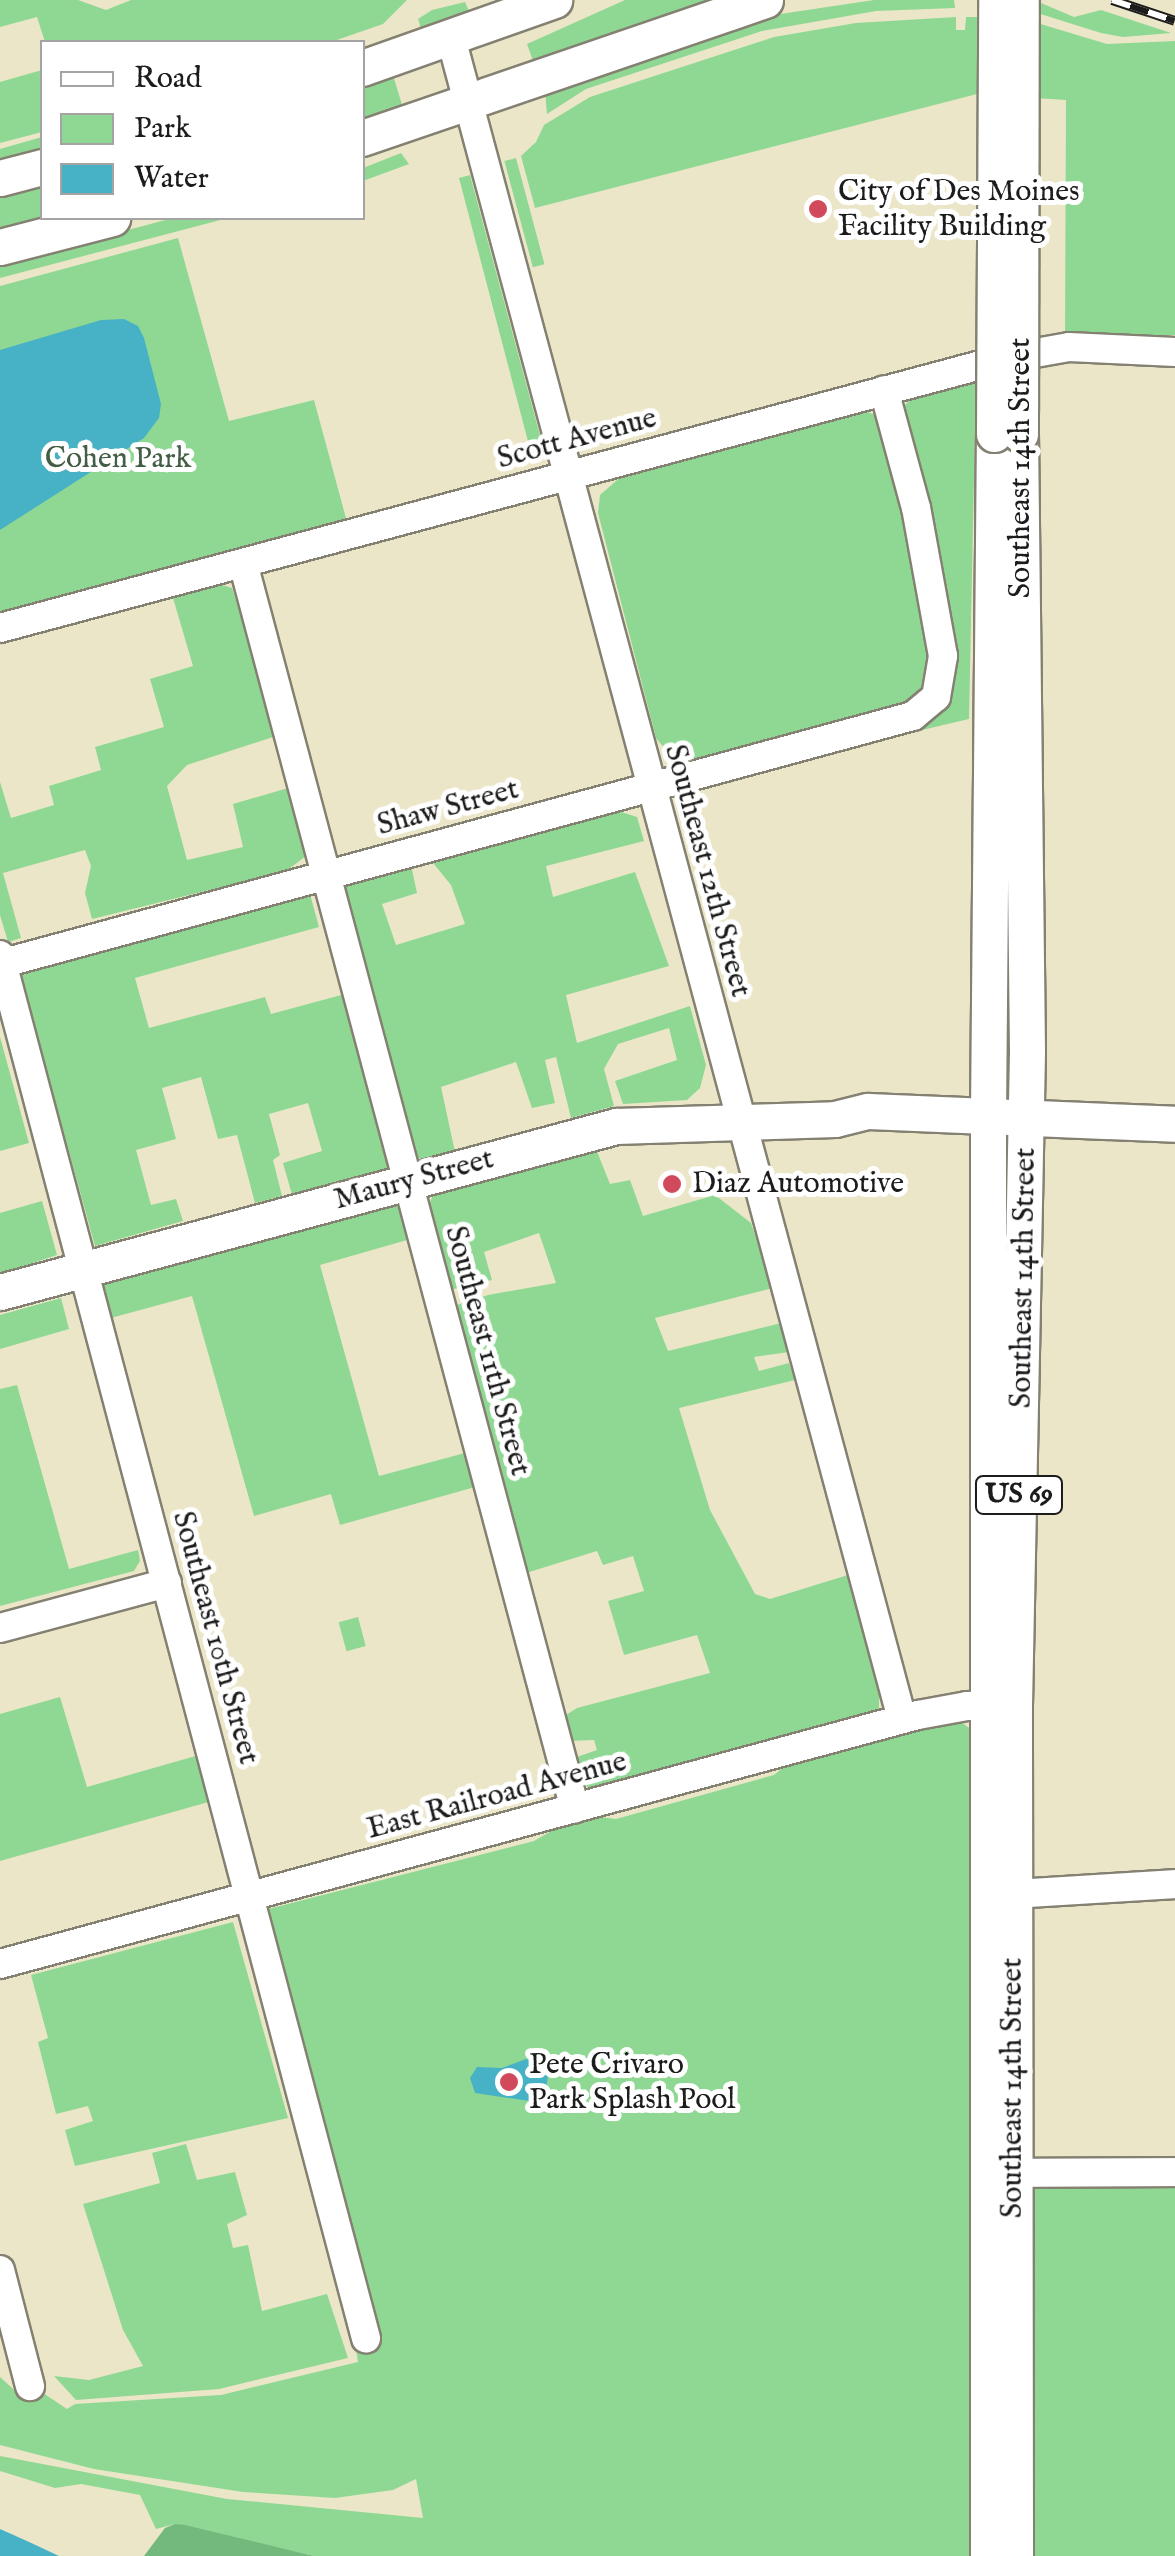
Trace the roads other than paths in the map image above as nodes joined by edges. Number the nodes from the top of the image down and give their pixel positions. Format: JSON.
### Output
{"nodes":[{"id":1,"x":554,"y":0,"type":"edge"},
{"id":2,"x":765,"y":0,"type":"edge"},
{"id":3,"x":996,"y":0,"type":"edge"},
{"id":4,"x":1021,"y":0,"type":"edge"},
{"id":5,"x":451,"y":38,"type":"junction"},
{"id":6,"x":365,"y":67,"type":"edge"},
{"id":7,"x":470,"y":99,"type":"junction"},
{"id":8,"x":365,"y":137,"type":"edge"},
{"id":9,"x":40,"y":167,"type":"edge"},
{"id":10,"x":0,"y":178,"type":"edge"},
{"id":11,"x":105,"y":220,"type":"edge"},
{"id":12,"x":0,"y":248,"type":"edge"},
{"id":13,"x":1175,"y":352,"type":"edge"},
{"id":14,"x":884,"y":390,"type":"junction"},
{"id":15,"x":1007,"y":434,"type":"junction"},
{"id":16,"x":570,"y":475,"type":"junction"},
{"id":17,"x":243,"y":563,"type":"junction"},
{"id":18,"x":0,"y":628,"type":"edge"},
{"id":19,"x":651,"y":786,"type":"junction"},
{"id":20,"x":327,"y":875,"type":"junction"},
{"id":21,"x":1,"y":961,"type":"edge"},
{"id":22,"x":739,"y":1122,"type":"junction"},
{"id":23,"x":1175,"y":1124,"type":"edge"},
{"id":24,"x":988,"y":1128,"type":"junction"},
{"id":25,"x":1026,"y":1130,"type":"junction"},
{"id":26,"x":1175,"y":1146,"type":"edge"},
{"id":27,"x":408,"y":1182,"type":"junction"},
{"id":28,"x":84,"y":1270,"type":"junction"},
{"id":29,"x":0,"y":1292,"type":"edge"},
{"id":30,"x":167,"y":1584,"type":"junction"},
{"id":31,"x":0,"y":1628,"type":"edge"},
{"id":32,"x":1000,"y":1705,"type":"junction"},
{"id":33,"x":902,"y":1719,"type":"junction"},
{"id":34,"x":574,"y":1809,"type":"junction"},
{"id":35,"x":1175,"y":1884,"type":"edge"},
{"id":36,"x":999,"y":1895,"type":"junction"},
{"id":37,"x":249,"y":1898,"type":"junction"},
{"id":38,"x":0,"y":1964,"type":"edge"},
{"id":39,"x":1175,"y":2172,"type":"edge"},
{"id":40,"x":999,"y":2173,"type":"junction"},
{"id":41,"x":0,"y":2270,"type":"edge"},
{"id":42,"x":366,"y":2338,"type":"dead end"},
{"id":43,"x":30,"y":2386,"type":"dead end"},
{"id":44,"x":988,"y":2556,"type":"edge"},
{"id":45,"x":1015,"y":2556,"type":"edge"}],
"edges":[{"from":1,"to":5,"type":"main road"},
{"from":2,"to":7,"type":"main road"},
{"from":3,"to":15,"type":"main road","name":"Southeast 14th Street","number":"US 69","bridge":true},
{"from":4,"to":15,"type":"main road","name":"Southeast 14th Street","number":"US 69","bridge":true},
{"from":5,"to":6,"type":"main road"},
{"from":5,"to":7,"type":"street","name":"Southeast 12th Street"},
{"from":7,"to":8,"type":"main road"},
{"from":7,"to":16,"type":"street","name":"Southeast 12th Street"},
{"from":9,"to":10,"type":"main road"},
{"from":11,"to":12,"type":"main road"},
{"from":13,"to":14,"type":"street","name":"Scott Avenue"},
{"from":14,"to":16,"type":"street","name":"Scott Avenue"},
{"from":14,"to":19,"type":"street","name":"Shaw Street"},
{"from":15,"to":24,"type":"main road","name":"Southeast 14th Street","number":"US 69"},
{"from":15,"to":25,"type":"main road","name":"Southeast 14th Street","number":"US 69"},
{"from":16,"to":17,"type":"street","name":"Scott Avenue"},
{"from":16,"to":19,"type":"street","name":"Southeast 12th Street"},
{"from":17,"to":18,"type":"street","name":"Scott Avenue"},
{"from":17,"to":20,"type":"street","name":"Southeast 11th Street"},
{"from":19,"to":20,"type":"street","name":"Shaw Street"},
{"from":19,"to":22,"type":"street","name":"Southeast 12th Street"},
{"from":20,"to":21,"type":"street","name":"Shaw Street"},
{"from":20,"to":27,"type":"street","name":"Southeast 11th Street"},
{"from":21,"to":28,"type":"street","name":"Southeast 10th Street"},
{"from":22,"to":24,"type":"main road","name":"Maury Street"},
{"from":22,"to":27,"type":"main road","name":"Maury Street"},
{"from":22,"to":33,"type":"street","name":"Southeast 12th Street"},
{"from":23,"to":25,"type":"main road","name":"Maury Street"},
{"from":24,"to":25,"type":"main road","name":"Maury Street"},
{"from":24,"to":32,"type":"main road","name":"Southeast 14th Street","number":"US 69"},
{"from":25,"to":26,"type":"main road","name":"Maury Street"},
{"from":25,"to":32,"type":"main road","name":"Southeast 14th Street","number":"US 69"},
{"from":27,"to":28,"type":"main road","name":"Maury Street"},
{"from":27,"to":34,"type":"street","name":"Southeast 11th Street"},
{"from":28,"to":29,"type":"main road","name":"Maury Street"},
{"from":28,"to":30,"type":"street","name":"Southeast 10th Street"},
{"from":30,"to":31,"type":"street"},
{"from":30,"to":37,"type":"street","name":"Southeast 10th Street"},
{"from":32,"to":33,"type":"street","name":"East Railroad Avenue"},
{"from":32,"to":36,"type":"main road","name":"Southeast 14th Street","number":"US 69"},
{"from":33,"to":34,"type":"street","name":"East Railroad Avenue"},
{"from":34,"to":37,"type":"street","name":"East Railroad Avenue"},
{"from":35,"to":36,"type":"street"},
{"from":36,"to":40,"type":"main road","name":"Southeast 14th Street","number":"US 69"},
{"from":37,"to":38,"type":"street","name":"East Railroad Avenue"},
{"from":37,"to":42,"type":"street","name":"Southeast 10th Street"},
{"from":39,"to":40,"type":"street"},
{"from":40,"to":44,"type":"main road","name":"Southeast 14th Street","number":"US 69"},
{"from":40,"to":45,"type":"main road","name":"Southeast 14th Street","number":"US 69"},
{"from":41,"to":43,"type":"street"}]}
